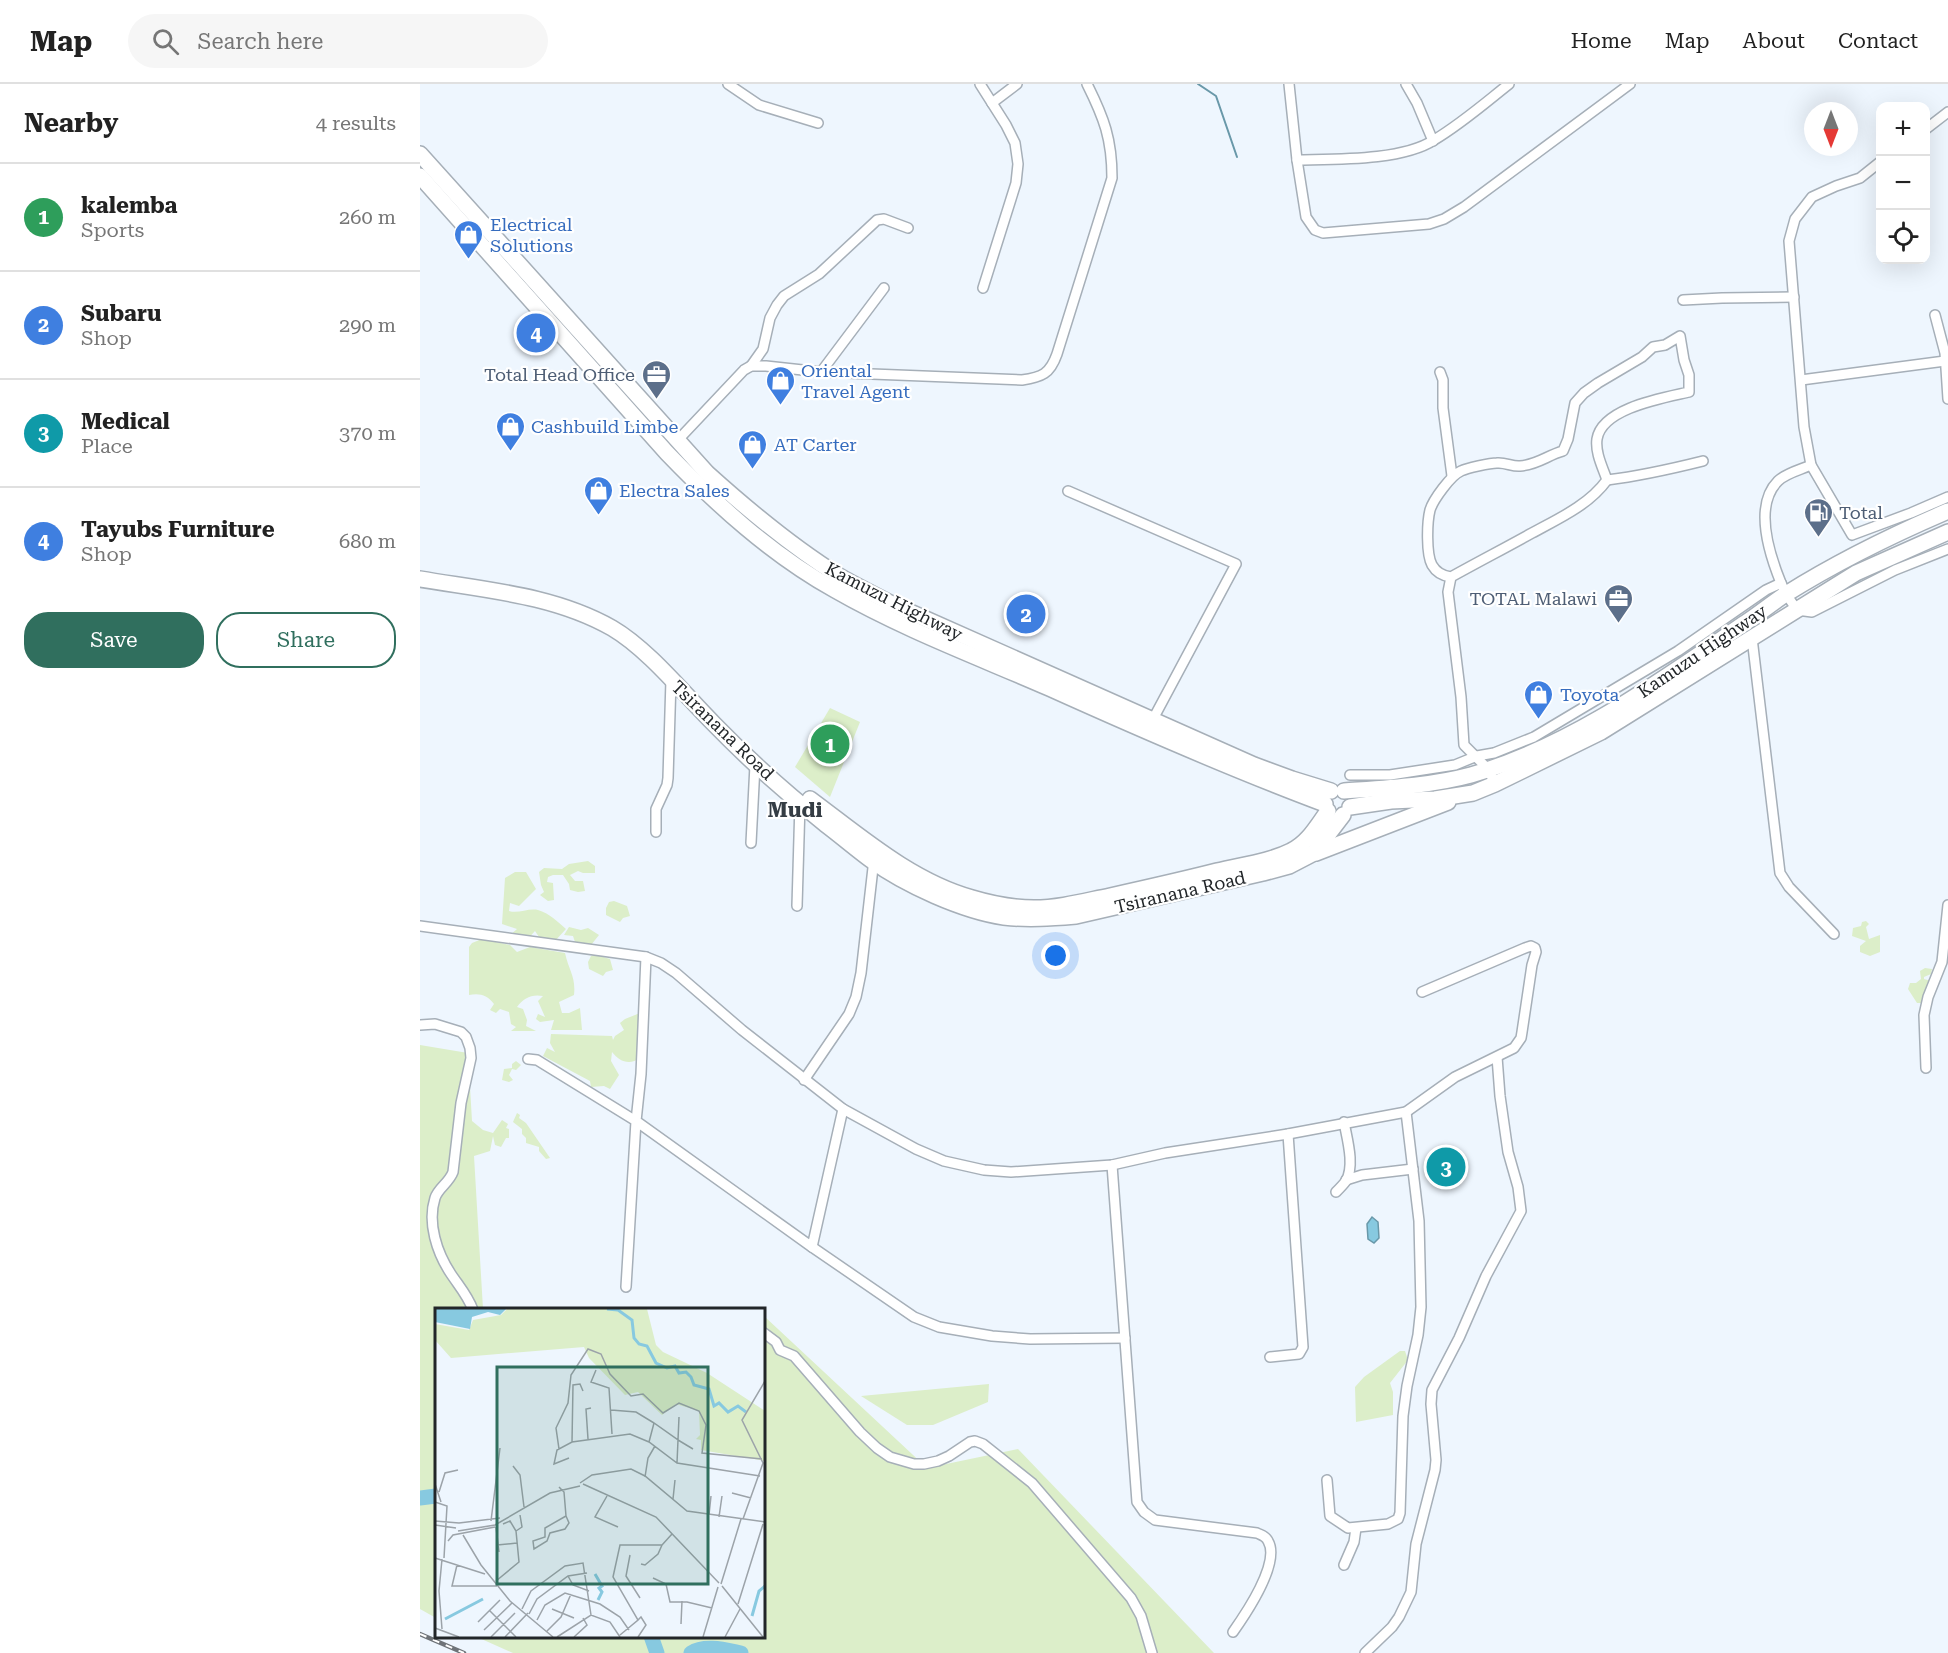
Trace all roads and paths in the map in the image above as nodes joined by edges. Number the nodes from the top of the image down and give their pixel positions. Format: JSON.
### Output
{"nodes":[{"id":1,"x":728,"y":84,"type":"edge"},
{"id":2,"x":980,"y":84,"type":"edge"},
{"id":3,"x":1017,"y":84,"type":"edge"},
{"id":4,"x":1087,"y":84,"type":"edge"},
{"id":5,"x":1289,"y":84,"type":"edge"},
{"id":6,"x":1406,"y":84,"type":"edge"},
{"id":7,"x":1509,"y":84,"type":"edge"},
{"id":8,"x":1630,"y":84,"type":"edge"},
{"id":9,"x":992,"y":104,"type":"junction"},
{"id":10,"x":1948,"y":112,"type":"edge"},
{"id":11,"x":819,"y":123,"type":"dead end"},
{"id":12,"x":1930,"y":126,"type":"edge"},
{"id":13,"x":1433,"y":141,"type":"junction"},
{"id":14,"x":420,"y":154,"type":"edge"},
{"id":15,"x":1297,"y":160,"type":"junction"},
{"id":16,"x":1876,"y":166,"type":"edge"},
{"id":17,"x":420,"y":176,"type":"edge"},
{"id":18,"x":908,"y":228,"type":"dead end"},
{"id":19,"x":884,"y":288,"type":"dead end"},
{"id":20,"x":982,"y":288,"type":"dead end"},
{"id":21,"x":1794,"y":297,"type":"junction"},
{"id":22,"x":1683,"y":300,"type":"dead end"},
{"id":23,"x":1935,"y":315,"type":"dead end"},
{"id":24,"x":1946,"y":361,"type":"junction"},
{"id":25,"x":751,"y":366,"type":"junction"},
{"id":26,"x":821,"y":372,"type":"junction"},
{"id":27,"x":1440,"y":372,"type":"dead end"},
{"id":28,"x":1801,"y":380,"type":"junction"},
{"id":29,"x":1948,"y":399,"type":"edge"},
{"id":30,"x":678,"y":440,"type":"junction"},
{"id":31,"x":1703,"y":461,"type":"dead end"},
{"id":32,"x":1811,"y":465,"type":"junction"},
{"id":33,"x":1452,"y":476,"type":"junction"},
{"id":34,"x":1607,"y":480,"type":"junction"},
{"id":35,"x":1068,"y":491,"type":"dead end"},
{"id":36,"x":1948,"y":497,"type":"edge"},
{"id":37,"x":1948,"y":511,"type":"edge"},
{"id":38,"x":1948,"y":532,"type":"edge"},
{"id":39,"x":1948,"y":549,"type":"edge"},
{"id":40,"x":420,"y":570,"type":"edge"},
{"id":41,"x":1451,"y":577,"type":"junction"},
{"id":42,"x":420,"y":579,"type":"edge"},
{"id":43,"x":1783,"y":589,"type":"junction"},
{"id":44,"x":1797,"y":610,"type":"junction"},
{"id":45,"x":1752,"y":638,"type":"junction"},
{"id":46,"x":671,"y":680,"type":"junction"},
{"id":47,"x":1152,"y":721,"type":"junction"},
{"id":48,"x":1477,"y":756,"type":"junction"},
{"id":49,"x":755,"y":765,"type":"junction"},
{"id":50,"x":1488,"y":769,"type":"junction"},
{"id":51,"x":1350,"y":775,"type":"dead end"},
{"id":52,"x":1495,"y":784,"type":"junction"},
{"id":53,"x":1473,"y":793,"type":"junction"},
{"id":54,"x":800,"y":803,"type":"junction"},
{"id":55,"x":1337,"y":803,"type":"junction"},
{"id":56,"x":656,"y":832,"type":"dead end"},
{"id":57,"x":751,"y":843,"type":"dead end"},
{"id":58,"x":1314,"y":854,"type":"junction"},
{"id":59,"x":876,"y":856,"type":"junction"},
{"id":60,"x":1948,"y":904,"type":"edge"},
{"id":61,"x":797,"y":906,"type":"dead end"},
{"id":62,"x":420,"y":926,"type":"edge"},
{"id":63,"x":1834,"y":934,"type":"dead end"},
{"id":64,"x":646,"y":957,"type":"junction"},
{"id":65,"x":1422,"y":992,"type":"dead end"},
{"id":66,"x":420,"y":1025,"type":"edge"},
{"id":67,"x":1497,"y":1057,"type":"junction"},
{"id":68,"x":528,"y":1059,"type":"dead end"},
{"id":69,"x":1926,"y":1068,"type":"dead end"},
{"id":70,"x":804,"y":1080,"type":"junction"},
{"id":71,"x":843,"y":1109,"type":"junction"},
{"id":72,"x":1406,"y":1112,"type":"junction"},
{"id":73,"x":636,"y":1121,"type":"junction"},
{"id":74,"x":1344,"y":1122,"type":"junction"},
{"id":75,"x":1288,"y":1134,"type":"junction"},
{"id":76,"x":1112,"y":1165,"type":"junction"},
{"id":77,"x":1413,"y":1169,"type":"junction"},
{"id":78,"x":1346,"y":1180,"type":"junction"},
{"id":79,"x":1336,"y":1192,"type":"dead end"},
{"id":80,"x":812,"y":1247,"type":"junction"},
{"id":81,"x":626,"y":1287,"type":"dead end"},
{"id":82,"x":472,"y":1308,"type":"edge"},
{"id":83,"x":765,"y":1334,"type":"edge"},
{"id":84,"x":1125,"y":1338,"type":"junction"},
{"id":85,"x":1270,"y":1357,"type":"dead end"},
{"id":86,"x":1327,"y":1480,"type":"dead end"},
{"id":87,"x":1356,"y":1528,"type":"junction"},
{"id":88,"x":1344,"y":1565,"type":"dead end"},
{"id":89,"x":1233,"y":1632,"type":"dead end"},
{"id":90,"x":1152,"y":1653,"type":"edge"},
{"id":91,"x":1365,"y":1653,"type":"edge"}],
"edges":[{"from":1,"to":11,"type":"street"},
{"from":2,"to":9,"type":"street"},
{"from":3,"to":9,"type":"street"},
{"from":4,"to":26,"type":"street"},
{"from":5,"to":15,"type":"street"},
{"from":6,"to":13,"type":"street"},
{"from":7,"to":13,"type":"street"},
{"from":8,"to":15,"type":"street"},
{"from":9,"to":20,"type":"street"},
{"from":10,"to":12,"type":"street"},
{"from":13,"to":15,"type":"street"},
{"from":14,"to":30,"type":"highway","name":"Kamuzu Highway"},
{"from":16,"to":21,"type":"street"},
{"from":17,"to":55,"type":"highway","name":"Kamuzu Highway"},
{"from":18,"to":25,"type":"street"},
{"from":19,"to":26,"type":"street"},
{"from":21,"to":22,"type":"street"},
{"from":21,"to":28,"type":"street"},
{"from":23,"to":24,"type":"street"},
{"from":24,"to":28,"type":"street"},
{"from":24,"to":29,"type":"street"},
{"from":25,"to":26,"type":"street"},
{"from":25,"to":30,"type":"street"},
{"from":27,"to":33,"type":"street"},
{"from":28,"to":32,"type":"street"},
{"from":30,"to":47,"type":"highway","name":"Kamuzu Highway"},
{"from":31,"to":34,"type":"street"},
{"from":32,"to":36,"type":"street"},
{"from":32,"to":43,"type":"street"},
{"from":33,"to":34,"type":"street"},
{"from":33,"to":41,"type":"street"},
{"from":34,"to":41,"type":"street"},
{"from":35,"to":47,"type":"street"},
{"from":37,"to":43,"type":"highway","name":"Kamuzu Highway"},
{"from":38,"to":44,"type":"highway","name":"Kamuzu Highway"},
{"from":39,"to":44,"type":"street"},
{"from":40,"to":59,"type":"highway","name":"Tsiranana Road"},
{"from":41,"to":48,"type":"street"},
{"from":42,"to":46,"type":"highway","name":"Tsiranana Road"},
{"from":43,"to":44,"type":"street"},
{"from":43,"to":48,"type":"street"},
{"from":43,"to":50,"type":"highway","name":"Kamuzu Highway"},
{"from":44,"to":45,"type":"highway","name":"Kamuzu Highway"},
{"from":45,"to":52,"type":"highway","name":"Kamuzu Highway"},
{"from":45,"to":63,"type":"street"},
{"from":46,"to":49,"type":"highway","name":"Tsiranana Road"},
{"from":46,"to":56,"type":"street"},
{"from":47,"to":55,"type":"highway","name":"Kamuzu Highway"},
{"from":48,"to":50,"type":"street"},
{"from":48,"to":51,"type":"street"},
{"from":49,"to":54,"type":"highway","name":"Tsiranana Road"},
{"from":49,"to":57,"type":"street"},
{"from":50,"to":52,"type":"street"},
{"from":50,"to":55,"type":"highway","name":"Kamuzu Highway"},
{"from":52,"to":53,"type":"highway","name":"Kamuzu Highway"},
{"from":53,"to":55,"type":"highway","name":"Kamuzu Highway"},
{"from":53,"to":58,"type":"highway"},
{"from":54,"to":59,"type":"highway","name":"Tsiranana Road"},
{"from":54,"to":61,"type":"street"},
{"from":55,"to":58,"type":"highway","name":"Tsiranana Road"},
{"from":55,"to":59,"type":"highway","name":"Tsiranana Road"},
{"from":58,"to":59,"type":"highway","name":"Tsiranana Road"},
{"from":59,"to":70,"type":"street"},
{"from":60,"to":69,"type":"street"},
{"from":62,"to":64,"type":"street"},
{"from":64,"to":70,"type":"street"},
{"from":64,"to":73,"type":"street"},
{"from":65,"to":67,"type":"street"},
{"from":66,"to":82,"type":"street"},
{"from":67,"to":72,"type":"street"},
{"from":67,"to":91,"type":"street"},
{"from":68,"to":73,"type":"street"},
{"from":70,"to":71,"type":"street"},
{"from":71,"to":76,"type":"street"},
{"from":71,"to":80,"type":"street"},
{"from":72,"to":74,"type":"street"},
{"from":72,"to":77,"type":"street"},
{"from":73,"to":80,"type":"street"},
{"from":73,"to":81,"type":"street"},
{"from":74,"to":75,"type":"street"},
{"from":74,"to":78,"type":"street"},
{"from":75,"to":76,"type":"street"},
{"from":75,"to":85,"type":"street"},
{"from":76,"to":84,"type":"street"},
{"from":77,"to":78,"type":"street"},
{"from":77,"to":87,"type":"street"},
{"from":78,"to":79,"type":"street"},
{"from":80,"to":84,"type":"street"},
{"from":83,"to":90,"type":"street"},
{"from":84,"to":89,"type":"street"},
{"from":86,"to":87,"type":"street"},
{"from":87,"to":88,"type":"street"}]}
